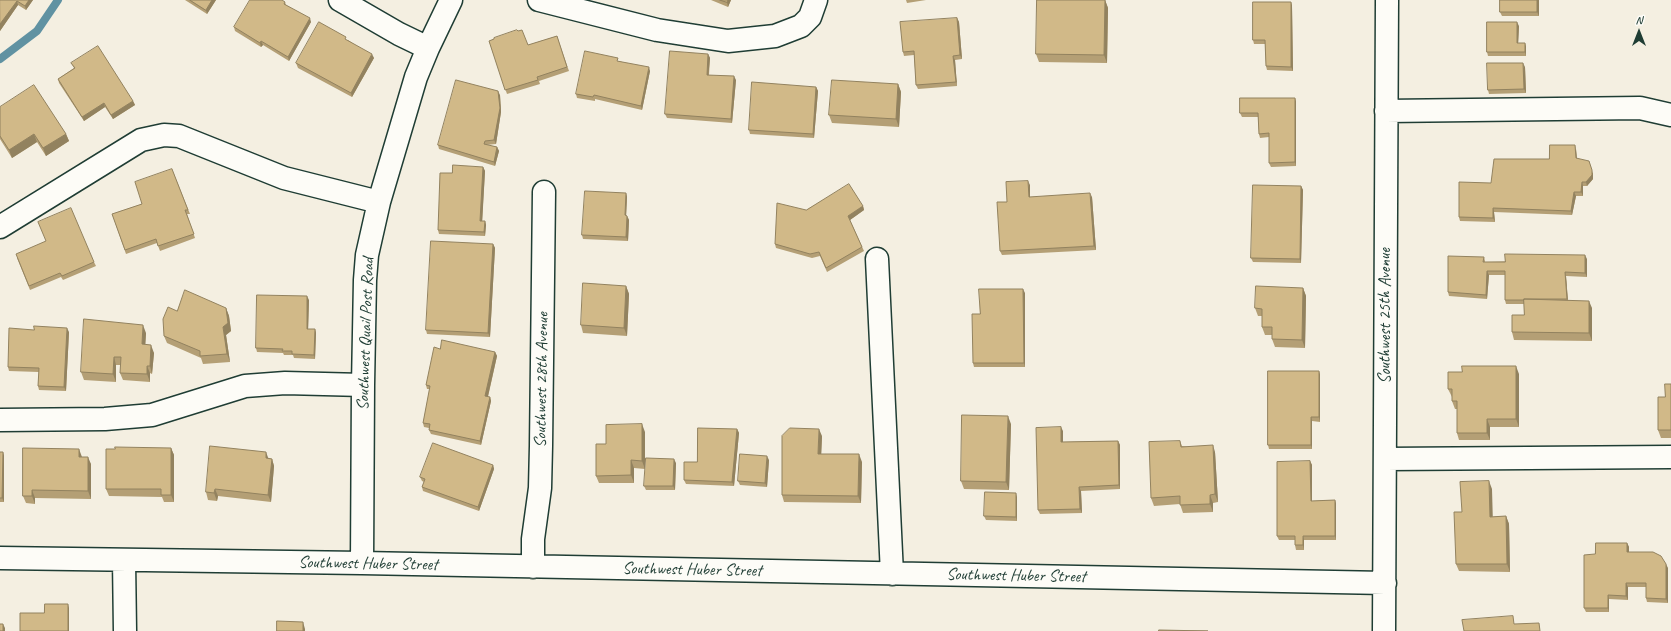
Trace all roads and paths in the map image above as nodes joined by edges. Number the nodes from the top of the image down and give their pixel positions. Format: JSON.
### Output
{"nodes":[{"id":1,"x":340,"y":0,"type":"edge"},
{"id":2,"x":451,"y":0,"type":"edge"},
{"id":3,"x":539,"y":0,"type":"edge"},
{"id":4,"x":816,"y":0,"type":"edge"},
{"id":5,"x":1387,"y":0,"type":"edge"},
{"id":6,"x":428,"y":48,"type":"junction"},
{"id":7,"x":1386,"y":111,"type":"junction"},
{"id":8,"x":1671,"y":115,"type":"edge"},
{"id":9,"x":544,"y":192,"type":"dead end"},
{"id":10,"x":378,"y":202,"type":"junction"},
{"id":11,"x":0,"y":227,"type":"edge"},
{"id":12,"x":878,"y":259,"type":"dead end"},
{"id":13,"x":363,"y":385,"type":"junction"},
{"id":14,"x":0,"y":420,"type":"edge"},
{"id":15,"x":1671,"y":457,"type":"edge"},
{"id":16,"x":1385,"y":459,"type":"junction"},
{"id":17,"x":0,"y":558,"type":"edge"},
{"id":18,"x":124,"y":560,"type":"junction"},
{"id":19,"x":362,"y":563,"type":"junction"},
{"id":20,"x":533,"y":567,"type":"junction"},
{"id":21,"x":892,"y":574,"type":"junction"},
{"id":22,"x":1385,"y":583,"type":"junction"},
{"id":23,"x":124,"y":631,"type":"edge"},
{"id":24,"x":1384,"y":631,"type":"edge"}],
"edges":[{"from":1,"to":6,"type":"street"},
{"from":2,"to":6,"type":"street","name":"Southwest Quail Post Road"},
{"from":3,"to":4,"type":"street"},
{"from":5,"to":7,"type":"street","name":"Southwest 25th Avenue"},
{"from":6,"to":10,"type":"street","name":"Southwest Quail Post Road"},
{"from":7,"to":8,"type":"street"},
{"from":7,"to":16,"type":"street","name":"Southwest 25th Avenue"},
{"from":9,"to":20,"type":"street","name":"Southwest 28th Avenue"},
{"from":10,"to":11,"type":"street"},
{"from":10,"to":13,"type":"street","name":"Southwest Quail Post Road"},
{"from":12,"to":21,"type":"street"},
{"from":13,"to":14,"type":"street"},
{"from":13,"to":19,"type":"street","name":"Southwest Quail Post Road"},
{"from":15,"to":16,"type":"street"},
{"from":16,"to":22,"type":"street","name":"Southwest 25th Avenue"},
{"from":17,"to":18,"type":"street","name":"Southwest Huber Street"},
{"from":18,"to":19,"type":"street","name":"Southwest Huber Street"},
{"from":18,"to":23,"type":"street"},
{"from":19,"to":20,"type":"street","name":"Southwest Huber Street"},
{"from":20,"to":21,"type":"street","name":"Southwest Huber Street"},
{"from":21,"to":22,"type":"street","name":"Southwest Huber Street"},
{"from":22,"to":24,"type":"street","name":"Southwest 25th Avenue"}]}
